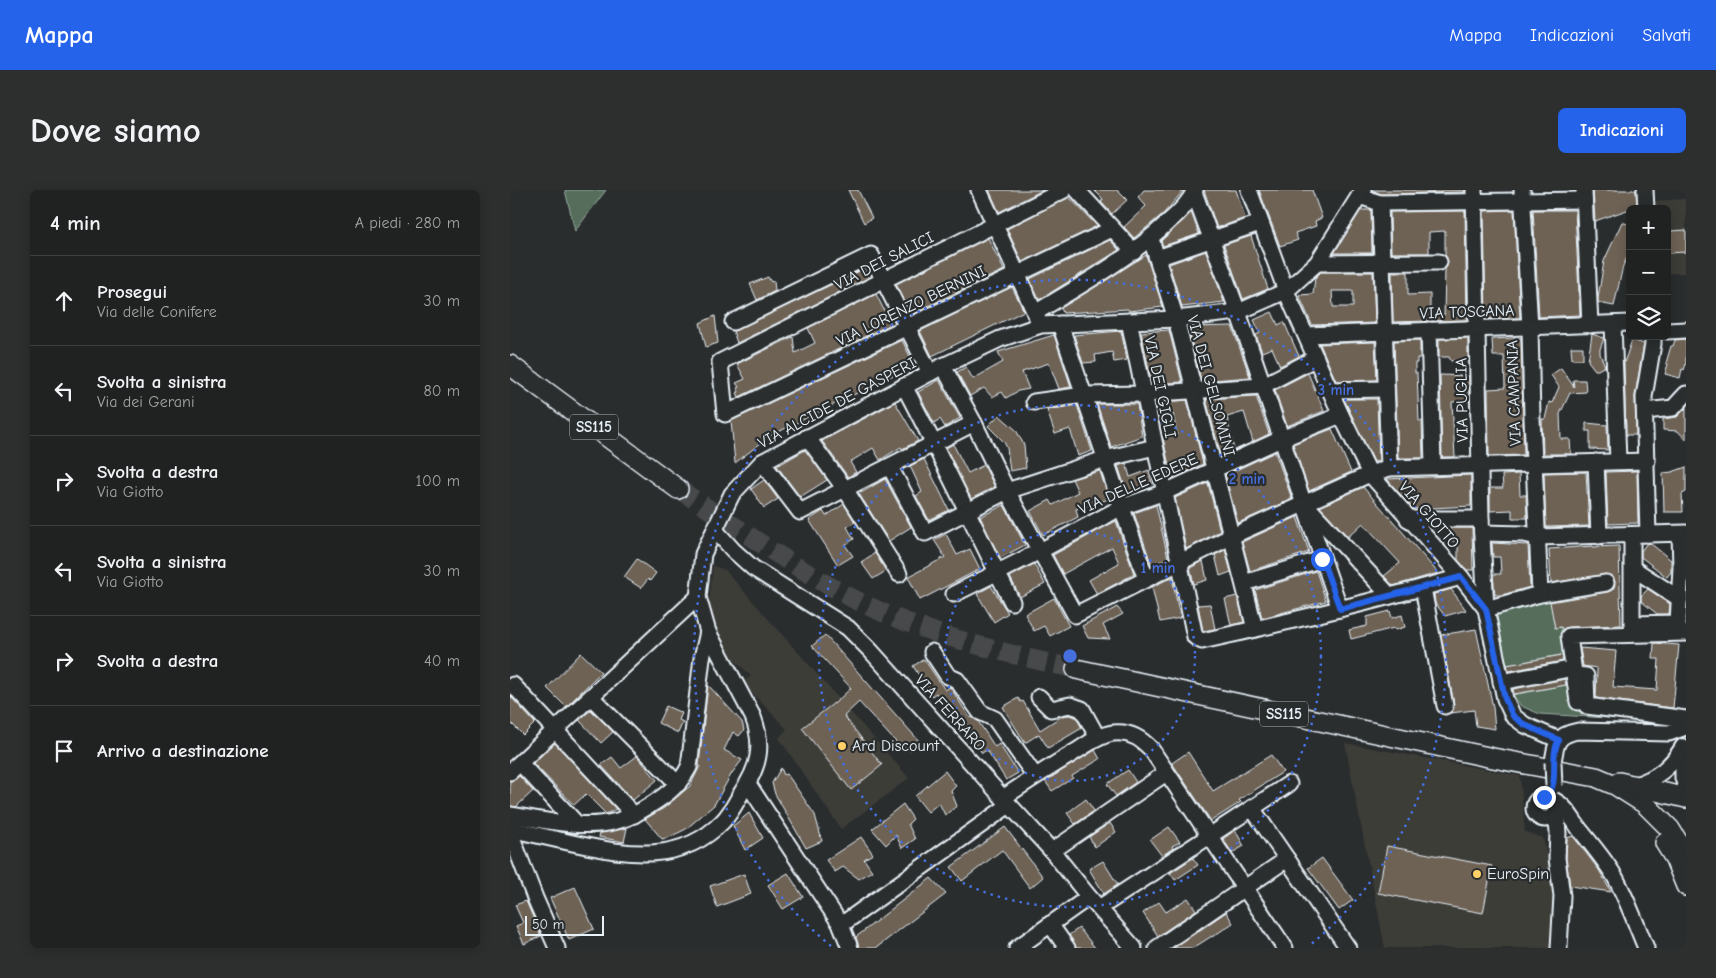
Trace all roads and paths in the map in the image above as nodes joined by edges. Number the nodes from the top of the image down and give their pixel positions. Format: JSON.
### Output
{"nodes":[{"id":1,"x":979,"y":190,"type":"edge"},
{"id":2,"x":1064,"y":190,"type":"edge"},
{"id":3,"x":1077,"y":190,"type":"edge"},
{"id":4,"x":1249,"y":190,"type":"edge"},
{"id":5,"x":1645,"y":190,"type":"edge"},
{"id":6,"x":1195,"y":191,"type":"edge"},
{"id":7,"x":1361,"y":193,"type":"edge"},
{"id":8,"x":1584,"y":195,"type":"edge"},
{"id":9,"x":1475,"y":196,"type":"edge"},
{"id":10,"x":1522,"y":196,"type":"edge"},
{"id":11,"x":1380,"y":203,"type":"junction"},
{"id":12,"x":1646,"y":205,"type":"edge"},
{"id":13,"x":1260,"y":223,"type":"junction"},
{"id":14,"x":994,"y":225,"type":"junction"},
{"id":15,"x":1112,"y":229,"type":"junction"},
{"id":16,"x":1150,"y":239,"type":"junction"},
{"id":17,"x":1211,"y":239,"type":"junction"},
{"id":18,"x":1134,"y":252,"type":"junction"},
{"id":19,"x":1156,"y":258,"type":"junction"},
{"id":20,"x":1382,"y":262,"type":"junction"},
{"id":21,"x":1439,"y":262,"type":"dead end"},
{"id":22,"x":1317,"y":263,"type":"junction"},
{"id":23,"x":1017,"y":274,"type":"junction"},
{"id":24,"x":884,"y":280,"type":"junction"},
{"id":25,"x":1286,"y":291,"type":"junction"},
{"id":26,"x":1238,"y":312,"type":"junction"},
{"id":27,"x":1038,"y":319,"type":"junction"},
{"id":28,"x":1176,"y":319,"type":"junction"},
{"id":29,"x":1129,"y":321,"type":"junction"},
{"id":30,"x":1671,"y":321,"type":"edge"},
{"id":31,"x":1686,"y":321,"type":"edge"},
{"id":32,"x":733,"y":322,"type":"dead end"},
{"id":33,"x":1626,"y":323,"type":"edge"},
{"id":34,"x":1060,"y":324,"type":"junction"},
{"id":35,"x":1613,"y":324,"type":"junction"},
{"id":36,"x":1590,"y":325,"type":"junction"},
{"id":37,"x":908,"y":327,"type":"junction"},
{"id":38,"x":1530,"y":328,"type":"junction"},
{"id":39,"x":1478,"y":329,"type":"junction"},
{"id":40,"x":1429,"y":330,"type":"junction"},
{"id":41,"x":1686,"y":330,"type":"edge"},
{"id":42,"x":1671,"y":331,"type":"edge"},
{"id":43,"x":1384,"y":332,"type":"junction"},
{"id":44,"x":1306,"y":335,"type":"junction"},
{"id":45,"x":1654,"y":340,"type":"edge"},
{"id":46,"x":1316,"y":358,"type":"junction"},
{"id":47,"x":510,"y":365,"type":"edge"},
{"id":48,"x":937,"y":369,"type":"junction"},
{"id":49,"x":904,"y":386,"type":"junction"},
{"id":50,"x":1262,"y":386,"type":"junction"},
{"id":51,"x":1386,"y":389,"type":"junction"},
{"id":52,"x":1194,"y":390,"type":"junction"},
{"id":53,"x":1330,"y":390,"type":"junction"},
{"id":54,"x":1144,"y":394,"type":"junction"},
{"id":55,"x":1686,"y":394,"type":"edge"},
{"id":56,"x":1084,"y":395,"type":"junction"},
{"id":57,"x":1034,"y":402,"type":"dead end"},
{"id":58,"x":1645,"y":411,"type":"junction"},
{"id":59,"x":725,"y":414,"type":"joint"},
{"id":60,"x":1341,"y":415,"type":"junction"},
{"id":61,"x":974,"y":423,"type":"junction"},
{"id":62,"x":807,"y":437,"type":"junction"},
{"id":63,"x":1281,"y":439,"type":"junction"},
{"id":64,"x":935,"y":443,"type":"junction"},
{"id":65,"x":1155,"y":447,"type":"junction"},
{"id":66,"x":1105,"y":458,"type":"junction"},
{"id":67,"x":1618,"y":461,"type":"junction"},
{"id":68,"x":1647,"y":461,"type":"junction"},
{"id":69,"x":762,"y":462,"type":"junction"},
{"id":70,"x":1596,"y":462,"type":"junction"},
{"id":71,"x":1534,"y":464,"type":"junction"},
{"id":72,"x":1433,"y":466,"type":"junction"},
{"id":73,"x":1480,"y":466,"type":"junction"},
{"id":74,"x":890,"y":467,"type":"junction"},
{"id":75,"x":1214,"y":468,"type":"junction"},
{"id":76,"x":1389,"y":468,"type":"junction"},
{"id":77,"x":1370,"y":474,"type":"junction"},
{"id":78,"x":678,"y":489,"type":"tunnel mouth"},
{"id":79,"x":845,"y":489,"type":"junction"},
{"id":80,"x":1007,"y":491,"type":"junction"},
{"id":81,"x":1165,"y":492,"type":"junction"},
{"id":82,"x":1305,"y":504,"type":"junction"},
{"id":83,"x":1122,"y":507,"type":"junction"},
{"id":84,"x":967,"y":513,"type":"junction"},
{"id":85,"x":1408,"y":519,"type":"junction"},
{"id":86,"x":1481,"y":526,"type":"junction"},
{"id":87,"x":715,"y":530,"type":"junction"},
{"id":88,"x":1683,"y":533,"type":"edge"},
{"id":89,"x":1648,"y":534,"type":"junction"},
{"id":90,"x":1232,"y":536,"type":"junction"},
{"id":91,"x":1598,"y":536,"type":"junction"},
{"id":92,"x":1632,"y":536,"type":"junction"},
{"id":93,"x":1537,"y":537,"type":"junction"},
{"id":94,"x":1040,"y":551,"type":"junction"},
{"id":95,"x":1322,"y":559,"type":"junction"},
{"id":96,"x":1179,"y":564,"type":"junction"},
{"id":97,"x":997,"y":572,"type":"junction"},
{"id":98,"x":900,"y":574,"type":"dead end"},
{"id":99,"x":1635,"y":576,"type":"junction"},
{"id":100,"x":1461,"y":577,"type":"junction"},
{"id":101,"x":1146,"y":579,"type":"junction"},
{"id":102,"x":1683,"y":582,"type":"edge"},
{"id":103,"x":1244,"y":583,"type":"junction"},
{"id":104,"x":1423,"y":588,"type":"junction"},
{"id":105,"x":954,"y":594,"type":"dead end"},
{"id":106,"x":1540,"y":594,"type":"junction"},
{"id":107,"x":1390,"y":596,"type":"junction"},
{"id":108,"x":698,"y":597,"type":"junction"},
{"id":109,"x":1680,"y":599,"type":"junction"},
{"id":110,"x":1012,"y":602,"type":"dead end"},
{"id":111,"x":1340,"y":609,"type":"junction"},
{"id":112,"x":1486,"y":609,"type":"junction"},
{"id":113,"x":1255,"y":629,"type":"junction"},
{"id":114,"x":708,"y":632,"type":"junction"},
{"id":115,"x":1686,"y":633,"type":"edge"},
{"id":116,"x":932,"y":652,"type":"dead end"},
{"id":117,"x":1076,"y":670,"type":"tunnel mouth"},
{"id":118,"x":1569,"y":672,"type":"junction"},
{"id":119,"x":1502,"y":682,"type":"junction"},
{"id":120,"x":513,"y":685,"type":"dead end"},
{"id":121,"x":1039,"y":697,"type":"dead end"},
{"id":122,"x":592,"y":698,"type":"junction"},
{"id":123,"x":1578,"y":702,"type":"dead end"},
{"id":124,"x":1445,"y":706,"type":"dead end"},
{"id":125,"x":1684,"y":725,"type":"edge"},
{"id":126,"x":555,"y":731,"type":"junction"},
{"id":127,"x":1098,"y":738,"type":"junction"},
{"id":128,"x":1559,"y":740,"type":"junction"},
{"id":129,"x":1679,"y":754,"type":"junction"},
{"id":130,"x":1493,"y":758,"type":"junction"},
{"id":131,"x":515,"y":768,"type":"edge"},
{"id":132,"x":1166,"y":773,"type":"junction"},
{"id":133,"x":1035,"y":776,"type":"junction"},
{"id":134,"x":1596,"y":777,"type":"junction"},
{"id":135,"x":678,"y":784,"type":"junction"},
{"id":136,"x":748,"y":784,"type":"junction"},
{"id":137,"x":1289,"y":784,"type":"dead end"},
{"id":138,"x":1635,"y":785,"type":"junction"},
{"id":139,"x":1684,"y":793,"type":"edge"},
{"id":140,"x":1006,"y":801,"type":"junction"},
{"id":141,"x":1252,"y":808,"type":"junction"},
{"id":142,"x":1552,"y":809,"type":"junction"},
{"id":143,"x":510,"y":815,"type":"edge"},
{"id":144,"x":634,"y":815,"type":"junction"},
{"id":145,"x":577,"y":824,"type":"junction"},
{"id":146,"x":1577,"y":827,"type":"junction"},
{"id":147,"x":510,"y":830,"type":"edge"},
{"id":148,"x":1209,"y":836,"type":"junction"},
{"id":149,"x":1052,"y":851,"type":"junction"},
{"id":150,"x":1686,"y":855,"type":"edge"},
{"id":151,"x":1558,"y":858,"type":"junction"},
{"id":152,"x":1287,"y":859,"type":"junction"},
{"id":153,"x":1686,"y":886,"type":"edge"},
{"id":154,"x":1244,"y":887,"type":"junction"},
{"id":155,"x":1089,"y":897,"type":"junction"},
{"id":156,"x":1099,"y":908,"type":"junction"},
{"id":157,"x":841,"y":924,"type":"junction"},
{"id":158,"x":1050,"y":924,"type":"junction"},
{"id":159,"x":557,"y":948,"type":"edge"},
{"id":160,"x":850,"y":948,"type":"edge"},
{"id":161,"x":1017,"y":948,"type":"edge"},
{"id":162,"x":1068,"y":948,"type":"edge"},
{"id":163,"x":1134,"y":948,"type":"edge"},
{"id":164,"x":1157,"y":948,"type":"edge"},
{"id":165,"x":1285,"y":948,"type":"edge"},
{"id":166,"x":1348,"y":948,"type":"edge"},
{"id":167,"x":1559,"y":948,"type":"edge"},
{"id":168,"x":1646,"y":948,"type":"edge"}],
"edges":[{"from":1,"to":14,"type":"street"},
{"from":2,"to":14,"type":"street","name":"VIA DEI SALICI"},
{"from":3,"to":15,"type":"street"},
{"from":4,"to":13,"type":"street","name":"VIA GIOTTO"},
{"from":5,"to":12,"type":"street"},
{"from":6,"to":16,"type":"street"},
{"from":6,"to":17,"type":"street"},
{"from":7,"to":11,"type":"street"},
{"from":7,"to":22,"type":"street","name":"VIA ALCIDE DE GASPERI"},
{"from":8,"to":10,"type":"street"},
{"from":8,"to":36,"type":"street"},
{"from":9,"to":10,"type":"street"},
{"from":9,"to":11,"type":"street"},
{"from":9,"to":39,"type":"street","name":"VIA PUGLIA"},
{"from":10,"to":38,"type":"street","name":"VIA CAMPANIA"},
{"from":11,"to":20,"type":"street"},
{"from":13,"to":17,"type":"street"},
{"from":13,"to":25,"type":"street","name":"VIA GIOTTO"},
{"from":14,"to":23,"type":"street"},
{"from":14,"to":24,"type":"street","name":"VIA DEI SALICI"},
{"from":15,"to":18,"type":"street"},
{"from":15,"to":23,"type":"street","name":"VIA LORENZO BERNINI"},
{"from":16,"to":18,"type":"street"},
{"from":16,"to":19,"type":"street","name":"VIA DEI GELSOMINI"},
{"from":17,"to":19,"type":"street"},
{"from":17,"to":26,"type":"street"},
{"from":18,"to":27,"type":"street"},
{"from":19,"to":28,"type":"street","name":"VIA DEI GELSOMINI"},
{"from":20,"to":21,"type":"street"},
{"from":20,"to":22,"type":"street"},
{"from":20,"to":43,"type":"street"},
{"from":22,"to":25,"type":"street","name":"VIA ALCIDE DE GASPERI"},
{"from":23,"to":27,"type":"street"},
{"from":23,"to":37,"type":"street","name":"VIA LORENZO BERNINI"},
{"from":24,"to":32,"type":"street"},
{"from":24,"to":37,"type":"street"},
{"from":24,"to":59,"type":"street","name":"VIA DEI SALICI"},
{"from":25,"to":26,"type":"street","name":"VIA ALCIDE DE GASPERI"},
{"from":25,"to":44,"type":"street","name":"VIA GIOTTO"},
{"from":26,"to":28,"type":"street","name":"VIA ALCIDE DE GASPERI"},
{"from":26,"to":50,"type":"street"},
{"from":27,"to":34,"type":"street","name":"VIA ALCIDE DE GASPERI"},
{"from":27,"to":48,"type":"street","name":"VIA ALCIDE DE GASPERI"},
{"from":28,"to":29,"type":"street","name":"VIA ALCIDE DE GASPERI"},
{"from":28,"to":52,"type":"street","name":"VIA DEI GELSOMINI"},
{"from":29,"to":34,"type":"street","name":"VIA ALCIDE DE GASPERI"},
{"from":29,"to":54,"type":"street","name":"VIA DEI GIGLI"},
{"from":30,"to":31,"type":"street"},
{"from":33,"to":35,"type":"street","name":"VIA TOSCANA"},
{"from":34,"to":56,"type":"street"},
{"from":35,"to":36,"type":"street","name":"VIA TOSCANA"},
{"from":35,"to":67,"type":"street"},
{"from":36,"to":38,"type":"street","name":"VIA TOSCANA"},
{"from":37,"to":48,"type":"street"},
{"from":37,"to":59,"type":"street","name":"VIA LORENZO BERNINI"},
{"from":38,"to":39,"type":"street","name":"VIA TOSCANA"},
{"from":38,"to":71,"type":"street","name":"VIA CAMPANIA"},
{"from":39,"to":40,"type":"street","name":"VIA TOSCANA"},
{"from":39,"to":73,"type":"street","name":"VIA PUGLIA"},
{"from":40,"to":43,"type":"street","name":"VIA TOSCANA"},
{"from":40,"to":72,"type":"street"},
{"from":41,"to":42,"type":"street"},
{"from":43,"to":44,"type":"street","name":"VIA TOSCANA"},
{"from":43,"to":51,"type":"street"},
{"from":44,"to":46,"type":"street","name":"VIA GIOTTO"},
{"from":45,"to":58,"type":"street"},
{"from":46,"to":50,"type":"street"},
{"from":46,"to":53,"type":"street","name":"VIA GIOTTO"},
{"from":47,"to":78,"type":"main road","number":"SS115"},
{"from":48,"to":49,"type":"street","name":"VIA ALCIDE DE GASPERI"},
{"from":48,"to":61,"type":"street"},
{"from":49,"to":62,"type":"street","name":"VIA ALCIDE DE GASPERI"},
{"from":49,"to":64,"type":"street"},
{"from":50,"to":52,"type":"street"},
{"from":50,"to":63,"type":"street"},
{"from":51,"to":53,"type":"street"},
{"from":51,"to":76,"type":"street"},
{"from":52,"to":54,"type":"street"},
{"from":52,"to":75,"type":"street","name":"VIA DEI GELSOMINI"},
{"from":53,"to":60,"type":"street","name":"VIA GIOTTO"},
{"from":54,"to":56,"type":"street"},
{"from":54,"to":65,"type":"street","name":"VIA DEI GIGLI"},
{"from":55,"to":58,"type":"street"},
{"from":56,"to":57,"type":"street"},
{"from":56,"to":66,"type":"street"},
{"from":58,"to":68,"type":"street"},
{"from":60,"to":63,"type":"street","name":"VIA DELLE EDERE"},
{"from":60,"to":77,"type":"street","name":"VIA GIOTTO"},
{"from":61,"to":64,"type":"street"},
{"from":61,"to":80,"type":"street"},
{"from":62,"to":69,"type":"street","name":"VIA ALCIDE DE GASPERI"},
{"from":62,"to":79,"type":"street"},
{"from":63,"to":75,"type":"street","name":"VIA DELLE EDERE"},
{"from":63,"to":82,"type":"street"},
{"from":64,"to":74,"type":"street"},
{"from":64,"to":84,"type":"street"},
{"from":65,"to":66,"type":"street"},
{"from":65,"to":81,"type":"street","name":"VIA DEI GIGLI"},
{"from":66,"to":80,"type":"street"},
{"from":66,"to":83,"type":"street"},
{"from":67,"to":68,"type":"street"},
{"from":67,"to":70,"type":"street"},
{"from":68,"to":89,"type":"street"},
{"from":69,"to":79,"type":"street"},
{"from":69,"to":87,"type":"street","name":"VIA ALCIDE DE GASPERI"},
{"from":70,"to":71,"type":"street"},
{"from":70,"to":91,"type":"street"},
{"from":71,"to":73,"type":"street"},
{"from":71,"to":93,"type":"street","name":"VIA CAMPANIA"},
{"from":72,"to":73,"type":"street"},
{"from":72,"to":76,"type":"street"},
{"from":73,"to":86,"type":"street","name":"VIA PUGLIA"},
{"from":74,"to":79,"type":"street"},
{"from":74,"to":84,"type":"street"},
{"from":75,"to":81,"type":"street","name":"VIA DELLE EDERE"},
{"from":75,"to":90,"type":"street","name":"VIA DEI GELSOMINI"},
{"from":76,"to":77,"type":"street"},
{"from":77,"to":82,"type":"street"},
{"from":77,"to":85,"type":"street","name":"VIA GIOTTO"},
{"from":79,"to":98,"type":"street"},
{"from":80,"to":84,"type":"street"},
{"from":80,"to":94,"type":"street"},
{"from":81,"to":83,"type":"street","name":"VIA DELLE EDERE"},
{"from":81,"to":96,"type":"street","name":"VIA DEI GIGLI"},
{"from":82,"to":90,"type":"street"},
{"from":82,"to":95,"type":"street"},
{"from":82,"to":107,"type":"street"},
{"from":83,"to":94,"type":"street","name":"VIA DELLE EDERE"},
{"from":83,"to":101,"type":"street"},
{"from":84,"to":97,"type":"street"},
{"from":85,"to":86,"type":"street"},
{"from":85,"to":100,"type":"street","name":"VIA GIOTTO"},
{"from":86,"to":93,"type":"street"},
{"from":86,"to":112,"type":"street","name":"VIA PUGLIA"},
{"from":87,"to":108,"type":"street","name":"VIA ALCIDE DE GASPERI"},
{"from":87,"to":140,"type":"street","name":"VIA FERRARO"},
{"from":88,"to":89,"type":"street"},
{"from":88,"to":102,"type":"street"},
{"from":89,"to":92,"type":"street"},
{"from":90,"to":96,"type":"street"},
{"from":90,"to":103,"type":"street","name":"VIA DEI GELSOMINI"},
{"from":91,"to":92,"type":"street"},
{"from":91,"to":93,"type":"street"},
{"from":92,"to":99,"type":"street"},
{"from":93,"to":106,"type":"street","name":"VIA CAMPANIA"},
{"from":94,"to":97,"type":"street","name":"VIA DELLE EDERE"},
{"from":94,"to":101,"type":"street"},
{"from":95,"to":103,"type":"street"},
{"from":95,"to":111,"type":"street"},
{"from":96,"to":101,"type":"street"},
{"from":96,"to":113,"type":"street","name":"VIA DEI GIGLI"},
{"from":97,"to":105,"type":"street","name":"VIA DELLE EDERE"},
{"from":97,"to":110,"type":"street"},
{"from":99,"to":106,"type":"street"},
{"from":99,"to":109,"type":"street"},
{"from":99,"to":109,"type":"street"},
{"from":100,"to":104,"type":"street"},
{"from":100,"to":112,"type":"street","name":"VIA GIOTTO"},
{"from":102,"to":109,"type":"street"},
{"from":103,"to":113,"type":"street","name":"VIA DEI GELSOMINI"},
{"from":104,"to":107,"type":"street"},
{"from":104,"to":124,"type":"street"},
{"from":106,"to":112,"type":"street"},
{"from":107,"to":111,"type":"street"},
{"from":108,"to":114,"type":"street","name":"VIA ALCIDE DE GASPERI"},
{"from":108,"to":122,"type":"street"},
{"from":111,"to":113,"type":"street"},
{"from":112,"to":119,"type":"street","name":"VIA GIOTTO"},
{"from":114,"to":135,"type":"street"},
{"from":114,"to":136,"type":"street","name":"VIA ALCIDE DE GASPERI"},
{"from":115,"to":118,"type":"street"},
{"from":116,"to":133,"type":"street"},
{"from":117,"to":130,"type":"main road","number":"SS115"},
{"from":118,"to":119,"type":"street"},
{"from":118,"to":123,"type":"street"},
{"from":118,"to":125,"type":"street"},
{"from":119,"to":128,"type":"street","name":"VIA GIOTTO"},
{"from":120,"to":126,"type":"street"},
{"from":121,"to":127,"type":"street"},
{"from":122,"to":126,"type":"street"},
{"from":122,"to":135,"type":"street"},
{"from":125,"to":128,"type":"street"},
{"from":125,"to":129,"type":"street"},
{"from":126,"to":131,"type":"street"},
{"from":126,"to":144,"type":"street"},
{"from":127,"to":132,"type":"street"},
{"from":127,"to":133,"type":"street"},
{"from":128,"to":142,"type":"street","bridge":true},
{"from":129,"to":138,"type":"street"},
{"from":129,"to":139,"type":"street"},
{"from":130,"to":134,"type":"main road","number":"SS115"},
{"from":130,"to":153,"type":"main road","number":"SS115"},
{"from":131,"to":145,"type":"street"},
{"from":132,"to":148,"type":"street"},
{"from":132,"to":149,"type":"street"},
{"from":133,"to":140,"type":"street"},
{"from":134,"to":138,"type":"main road"},
{"from":134,"to":150,"type":"main road","number":"SS115"},
{"from":135,"to":144,"type":"street"},
{"from":136,"to":147,"type":"street","name":"VIA ALCIDE DE GASPERI"},
{"from":136,"to":157,"type":"street"},
{"from":137,"to":141,"type":"street"},
{"from":138,"to":139,"type":"main road"},
{"from":140,"to":149,"type":"street","name":"VIA FERRARO"},
{"from":140,"to":157,"type":"street"},
{"from":141,"to":148,"type":"street"},
{"from":141,"to":152,"type":"street"},
{"from":142,"to":146,"type":"street"},
{"from":142,"to":146,"type":"street"},
{"from":142,"to":151,"type":"street"},
{"from":142,"to":151,"type":"street"},
{"from":143,"to":145,"type":"street"},
{"from":144,"to":145,"type":"street"},
{"from":146,"to":168,"type":"street"},
{"from":147,"to":159,"type":"street"},
{"from":148,"to":154,"type":"street"},
{"from":148,"to":156,"type":"street"},
{"from":149,"to":155,"type":"street","name":"VIA FERRARO"},
{"from":151,"to":167,"type":"street"},
{"from":152,"to":154,"type":"street"},
{"from":152,"to":166,"type":"street"},
{"from":154,"to":164,"type":"street"},
{"from":154,"to":165,"type":"street"},
{"from":155,"to":156,"type":"street","name":"VIA FERRARO"},
{"from":155,"to":158,"type":"street"},
{"from":156,"to":163,"type":"street","name":"VIA FERRARO"},
{"from":157,"to":160,"type":"street"},
{"from":158,"to":161,"type":"street"},
{"from":158,"to":162,"type":"street"}]}
